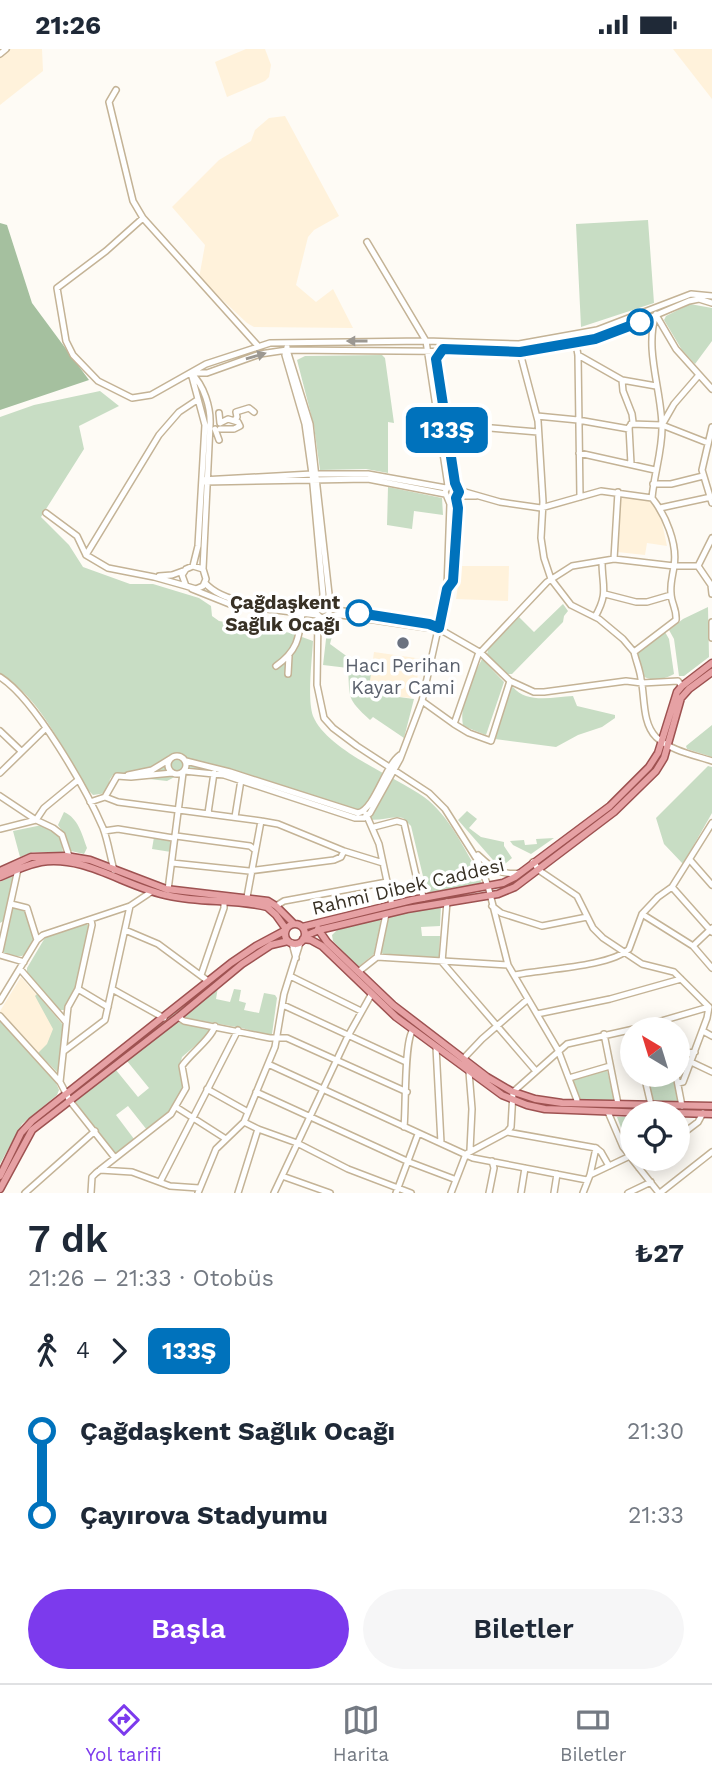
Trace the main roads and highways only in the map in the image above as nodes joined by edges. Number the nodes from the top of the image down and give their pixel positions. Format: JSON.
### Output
{"nodes":[{"id":1,"x":712,"y":663,"type":"edge"},
{"id":2,"x":712,"y":672,"type":"edge"},
{"id":3,"x":664,"y":742,"type":"junction"},
{"id":4,"x":0,"y":870,"type":"edge"},
{"id":5,"x":0,"y":877,"type":"edge"},
{"id":6,"x":293,"y":924,"type":"junction"},
{"id":7,"x":302,"y":927,"type":"junction"},
{"id":8,"x":317,"y":927,"type":"junction"},
{"id":9,"x":333,"y":927,"type":"junction"},
{"id":10,"x":286,"y":930,"type":"junction"},
{"id":11,"x":298,"y":940,"type":"junction"},
{"id":12,"x":330,"y":944,"type":"junction"},
{"id":13,"x":68,"y":1098,"type":"junction"},
{"id":14,"x":712,"y":1106,"type":"edge"},
{"id":15,"x":620,"y":1112,"type":"edge"},
{"id":16,"x":690,"y":1114,"type":"edge"},
{"id":17,"x":712,"y":1114,"type":"edge"},
{"id":18,"x":0,"y":1176,"type":"edge"},
{"id":19,"x":0,"y":1189,"type":"edge"}],
"edges":[{"from":1,"to":3,"type":"main road","name":"Rahmi Dibek Caddesi"},
{"from":2,"to":3,"type":"main road","name":"Rahmi Dibek Caddesi"},
{"from":3,"to":8,"type":"main road","name":"Rahmi Dibek Caddesi"},
{"from":3,"to":9,"type":"main road","name":"Rahmi Dibek Caddesi"},
{"from":4,"to":6,"type":"main road"},
{"from":5,"to":10,"type":"main road"},
{"from":6,"to":7,"type":"main road","name":"Rahmi Dibek Caddesi"},
{"from":6,"to":10,"type":"main road","name":"Rahmi Dibek Caddesi"},
{"from":7,"to":8,"type":"main road","name":"Rahmi Dibek Caddesi"},
{"from":7,"to":11,"type":"main road","name":"Rahmi Dibek Caddesi"},
{"from":8,"to":9,"type":"main road","name":"Rahmi Dibek Caddesi"},
{"from":8,"to":11,"type":"main road","name":"Rahmi Dibek Caddesi"},
{"from":8,"to":12,"type":"main road"},
{"from":9,"to":12,"type":"main road"},
{"from":10,"to":11,"type":"main road"},
{"from":10,"to":13,"type":"main road","name":"Rahmi Dibek Caddesi"},
{"from":11,"to":13,"type":"main road","name":"Rahmi Dibek Caddesi"},
{"from":11,"to":15,"type":"main road"},
{"from":12,"to":14,"type":"main road"},
{"from":13,"to":18,"type":"main road","name":"Rahmi Dibek Caddesi"},
{"from":13,"to":19,"type":"main road","name":"Rahmi Dibek Caddesi"},
{"from":16,"to":17,"type":"main road"}]}
